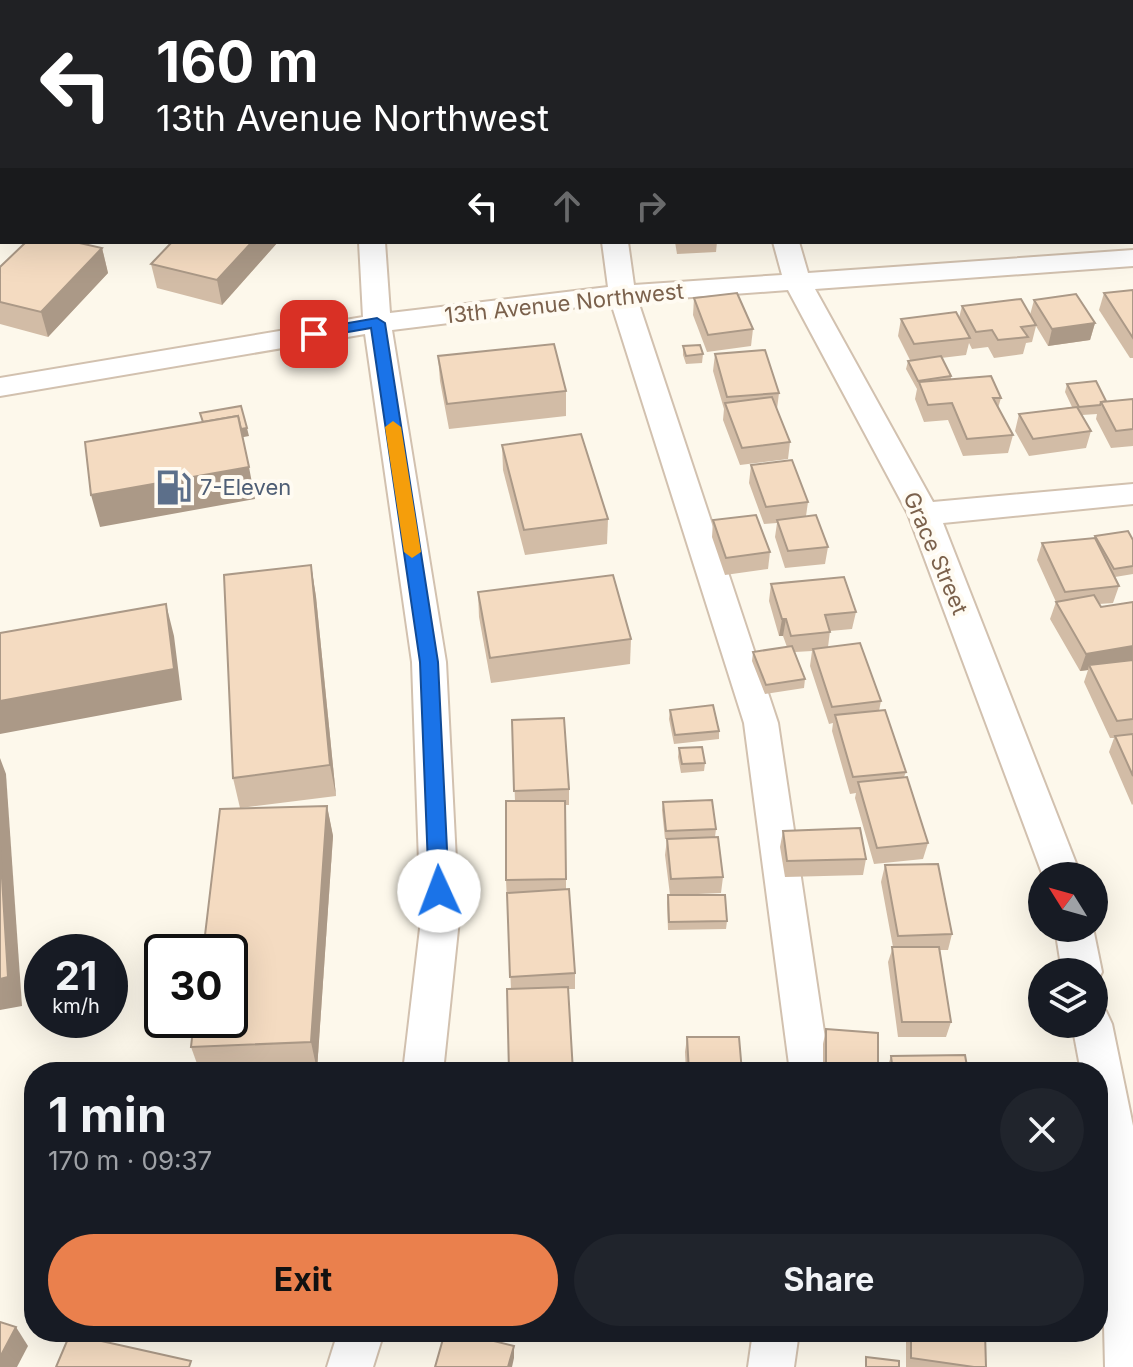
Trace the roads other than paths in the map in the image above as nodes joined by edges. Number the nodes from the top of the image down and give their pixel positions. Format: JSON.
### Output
{"nodes":[{"id":1,"x":372,"y":244,"type":"edge"},
{"id":2,"x":615,"y":244,"type":"edge"},
{"id":3,"x":787,"y":244,"type":"edge"},
{"id":4,"x":1133,"y":258,"type":"edge"},
{"id":5,"x":798,"y":283,"type":"junction"},
{"id":6,"x":622,"y":294,"type":"junction"},
{"id":7,"x":377,"y":323,"type":"junction"},
{"id":8,"x":0,"y":387,"type":"edge"},
{"id":9,"x":1133,"y":494,"type":"edge"},
{"id":10,"x":924,"y":514,"type":"junction"},
{"id":11,"x":1057,"y":862,"type":"edge"},
{"id":12,"x":1095,"y":1038,"type":"edge"},
{"id":13,"x":424,"y":1062,"type":"edge"},
{"id":14,"x":809,"y":1062,"type":"edge"},
{"id":15,"x":1099,"y":1062,"type":"edge"},
{"id":16,"x":1108,"y":1105,"type":"edge"},
{"id":17,"x":358,"y":1342,"type":"edge"},
{"id":18,"x":775,"y":1342,"type":"edge"},
{"id":19,"x":350,"y":1367,"type":"edge"},
{"id":20,"x":771,"y":1367,"type":"edge"},
{"id":21,"x":1128,"y":1367,"type":"edge"}],
"edges":[{"from":1,"to":7,"type":"street"},
{"from":2,"to":6,"type":"street"},
{"from":3,"to":5,"type":"street","name":"Grace Street"},
{"from":4,"to":5,"type":"street","name":"13th Avenue Northwest"},
{"from":5,"to":6,"type":"street","name":"13th Avenue Northwest"},
{"from":5,"to":10,"type":"street","name":"Grace Street"},
{"from":6,"to":7,"type":"street","name":"13th Avenue Northwest"},
{"from":6,"to":14,"type":"street"},
{"from":7,"to":8,"type":"street","name":"13th Avenue Northwest"},
{"from":7,"to":13,"type":"street"},
{"from":9,"to":10,"type":"street"},
{"from":10,"to":11,"type":"street","name":"Grace Street"},
{"from":12,"to":15,"type":"street"},
{"from":16,"to":21,"type":"street"},
{"from":17,"to":19,"type":"street"},
{"from":18,"to":20,"type":"street"}]}
